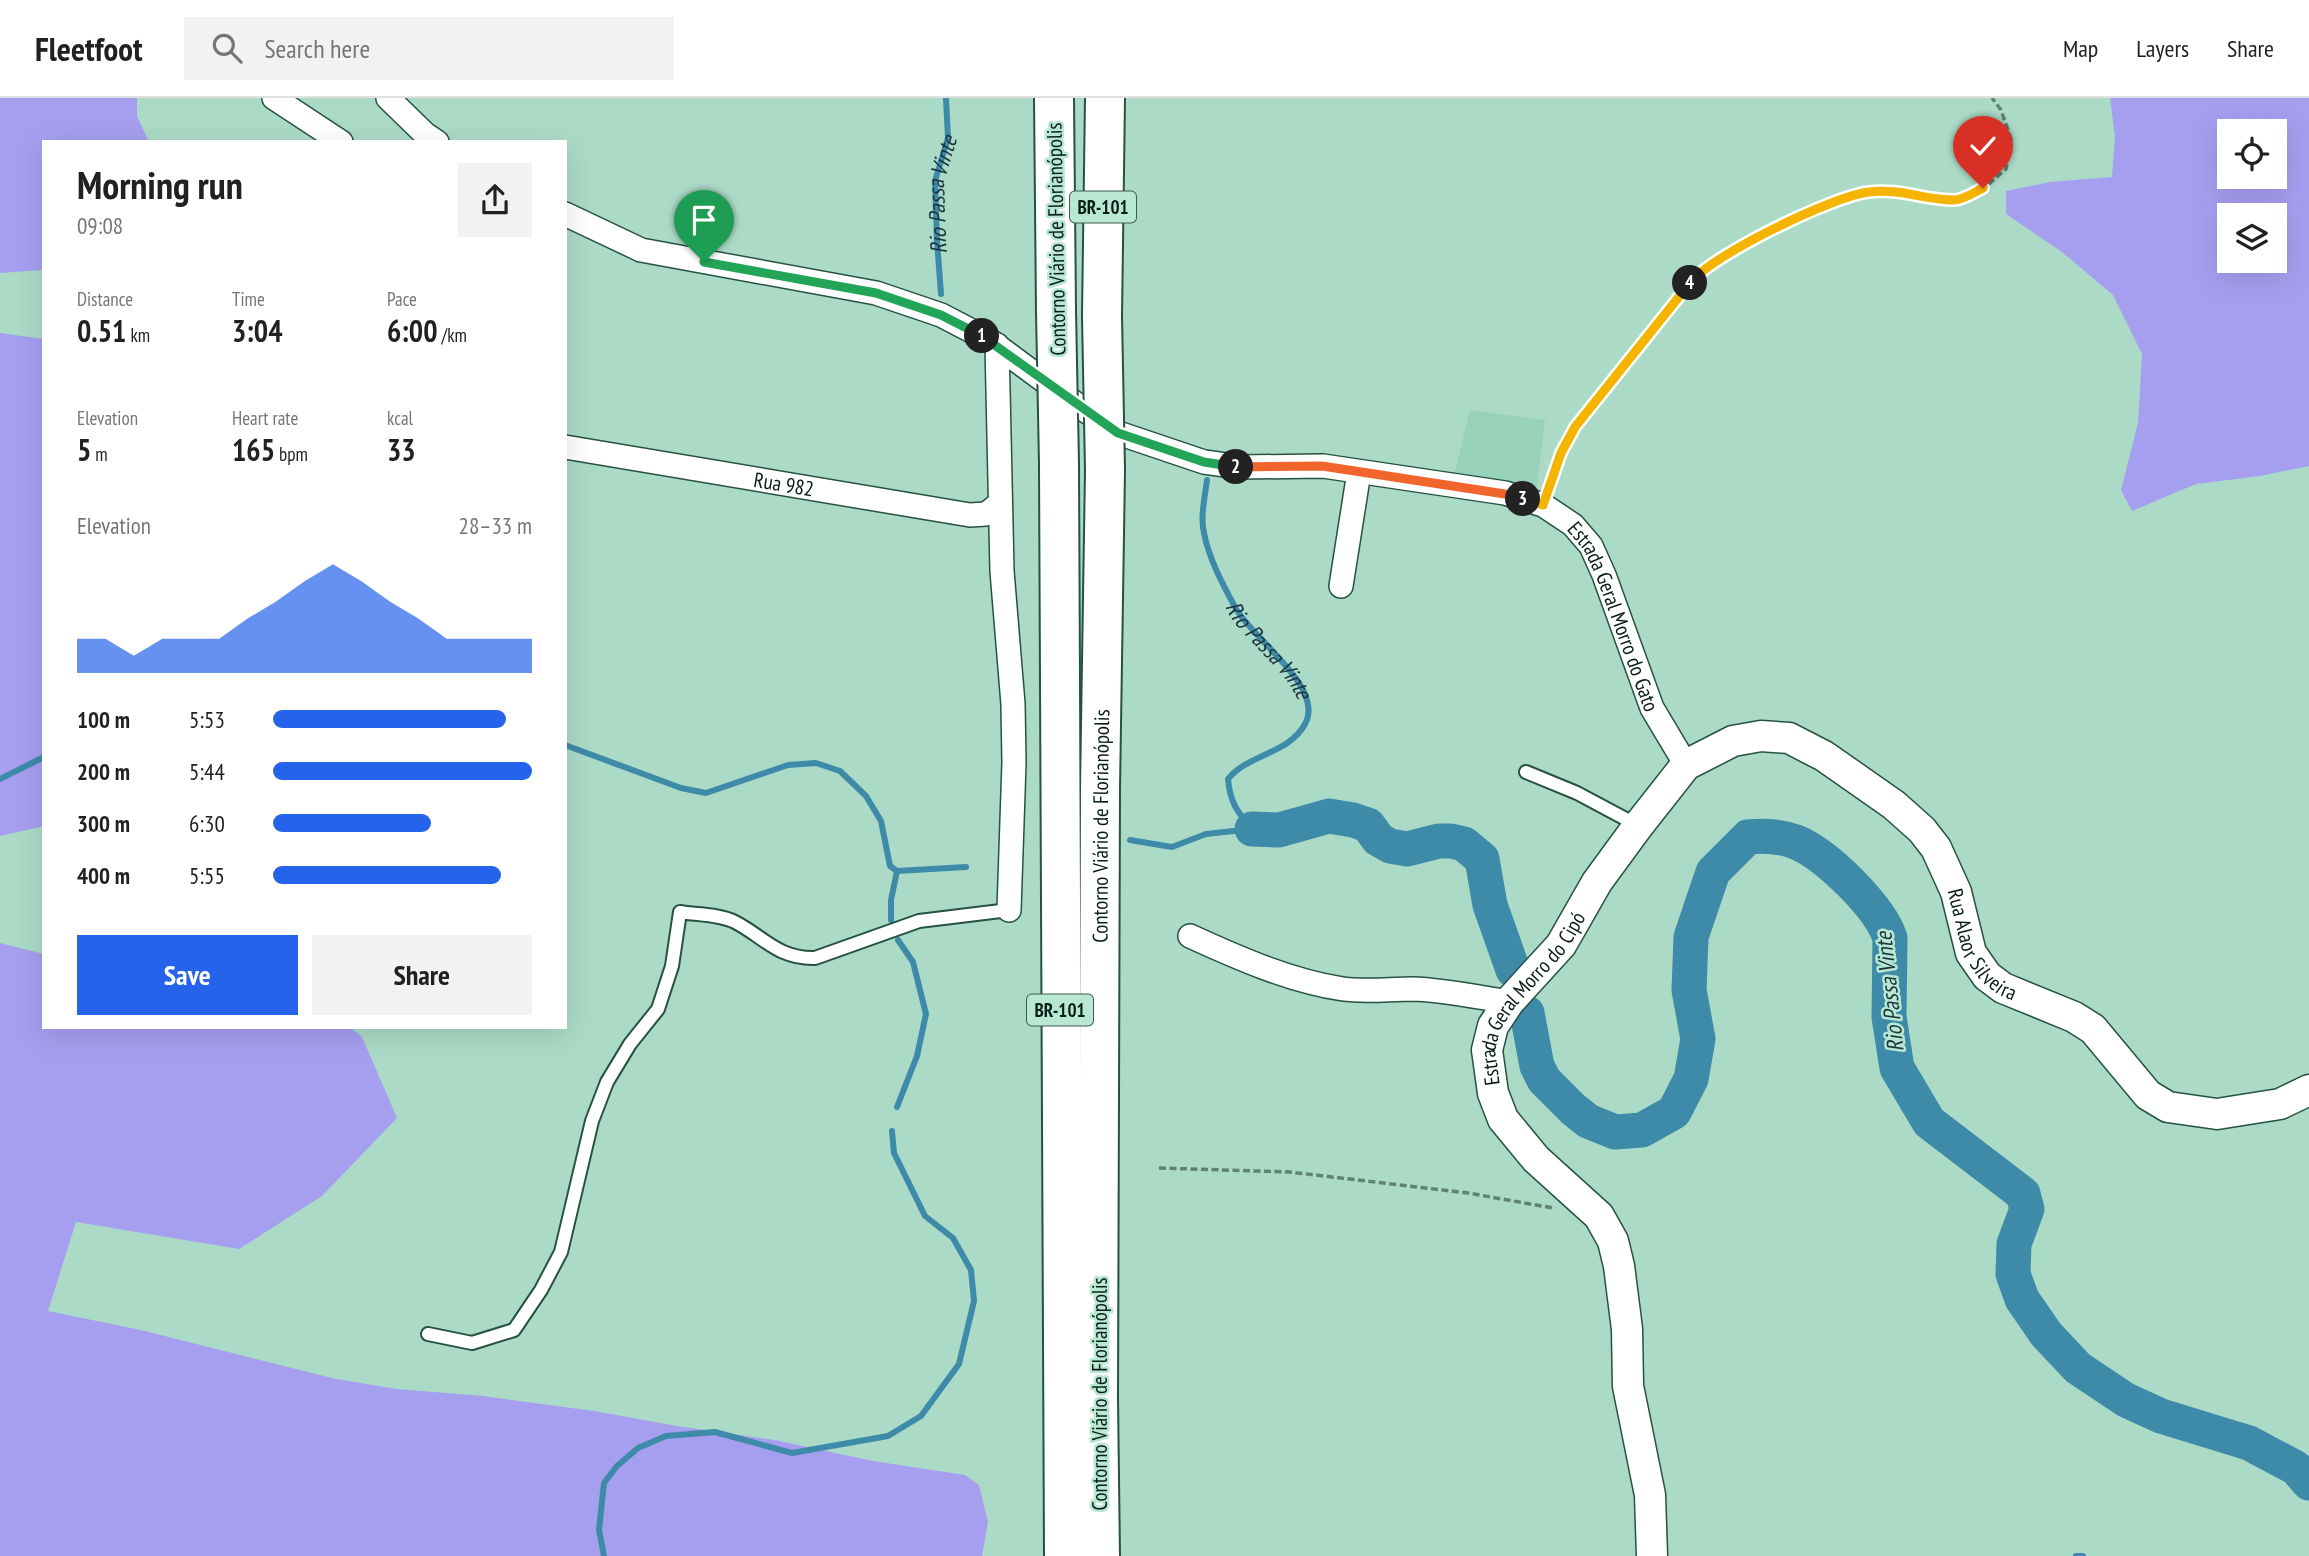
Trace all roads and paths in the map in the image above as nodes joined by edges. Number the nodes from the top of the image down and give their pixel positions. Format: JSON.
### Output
{"nodes":[{"id":1,"x":274,"y":98,"type":"edge"},
{"id":2,"x":388,"y":98,"type":"edge"},
{"id":3,"x":1054,"y":98,"type":"edge"},
{"id":4,"x":1105,"y":98,"type":"edge"},
{"id":5,"x":1992,"y":98,"type":"edge"},
{"id":6,"x":338,"y":140,"type":"edge"},
{"id":7,"x":434,"y":140,"type":"edge"},
{"id":8,"x":567,"y":215,"type":"edge"},
{"id":9,"x":997,"y":345,"type":"junction"},
{"id":10,"x":567,"y":447,"type":"edge"},
{"id":11,"x":1359,"y":472,"type":"junction"},
{"id":12,"x":999,"y":504,"type":"junction"},
{"id":13,"x":1543,"y":505,"type":"junction"},
{"id":14,"x":1341,"y":586,"type":"dead end"},
{"id":15,"x":1686,"y":765,"type":"junction"},
{"id":16,"x":1526,"y":772,"type":"dead end"},
{"id":17,"x":1637,"y":826,"type":"junction"},
{"id":18,"x":1009,"y":910,"type":"joint"},
{"id":19,"x":1190,"y":936,"type":"dead end"},
{"id":20,"x":1509,"y":1002,"type":"junction"},
{"id":21,"x":2309,"y":1090,"type":"edge"},
{"id":22,"x":1159,"y":1168,"type":"dead end"},
{"id":23,"x":1600,"y":1216,"type":"junction"},
{"id":24,"x":428,"y":1334,"type":"dead end"},
{"id":25,"x":1064,"y":1556,"type":"edge"},
{"id":26,"x":1100,"y":1556,"type":"edge"},
{"id":27,"x":1652,"y":1556,"type":"edge"}],
"edges":[{"from":1,"to":6,"type":"street"},
{"from":2,"to":7,"type":"street"},
{"from":3,"to":25,"type":"highway","name":"Contorno Viário de Florianópolis","number":"BR-101","bridge":true},
{"from":4,"to":26,"type":"highway","name":"Contorno Viário de Florianópolis","number":"BR-101","bridge":true},
{"from":5,"to":13,"type":"path"},
{"from":8,"to":9,"type":"street","name":"Estrada Geral Morro do Gato"},
{"from":9,"to":11,"type":"street","name":"Estrada Geral Morro do Gato"},
{"from":9,"to":12,"type":"street"},
{"from":10,"to":12,"type":"street","name":"Rua 982"},
{"from":11,"to":13,"type":"street","name":"Estrada Geral Morro do Gato"},
{"from":11,"to":14,"type":"street"},
{"from":12,"to":18,"type":"street"},
{"from":13,"to":15,"type":"street","name":"Estrada Geral Morro do Gato"},
{"from":15,"to":17,"type":"street","name":"Estrada Geral Morro do Cipó"},
{"from":15,"to":21,"type":"street","name":"Rua Alaor Silveira"},
{"from":16,"to":17,"type":"lane"},
{"from":17,"to":20,"type":"street","name":"Estrada Geral Morro do Cipó"},
{"from":18,"to":24,"type":"lane"},
{"from":19,"to":20,"type":"street"},
{"from":20,"to":23,"type":"street","name":"Estrada Geral Morro do Cipó"},
{"from":22,"to":23,"type":"path"},
{"from":23,"to":27,"type":"street","name":"Estrada Geral Morro do Cipó"}]}
